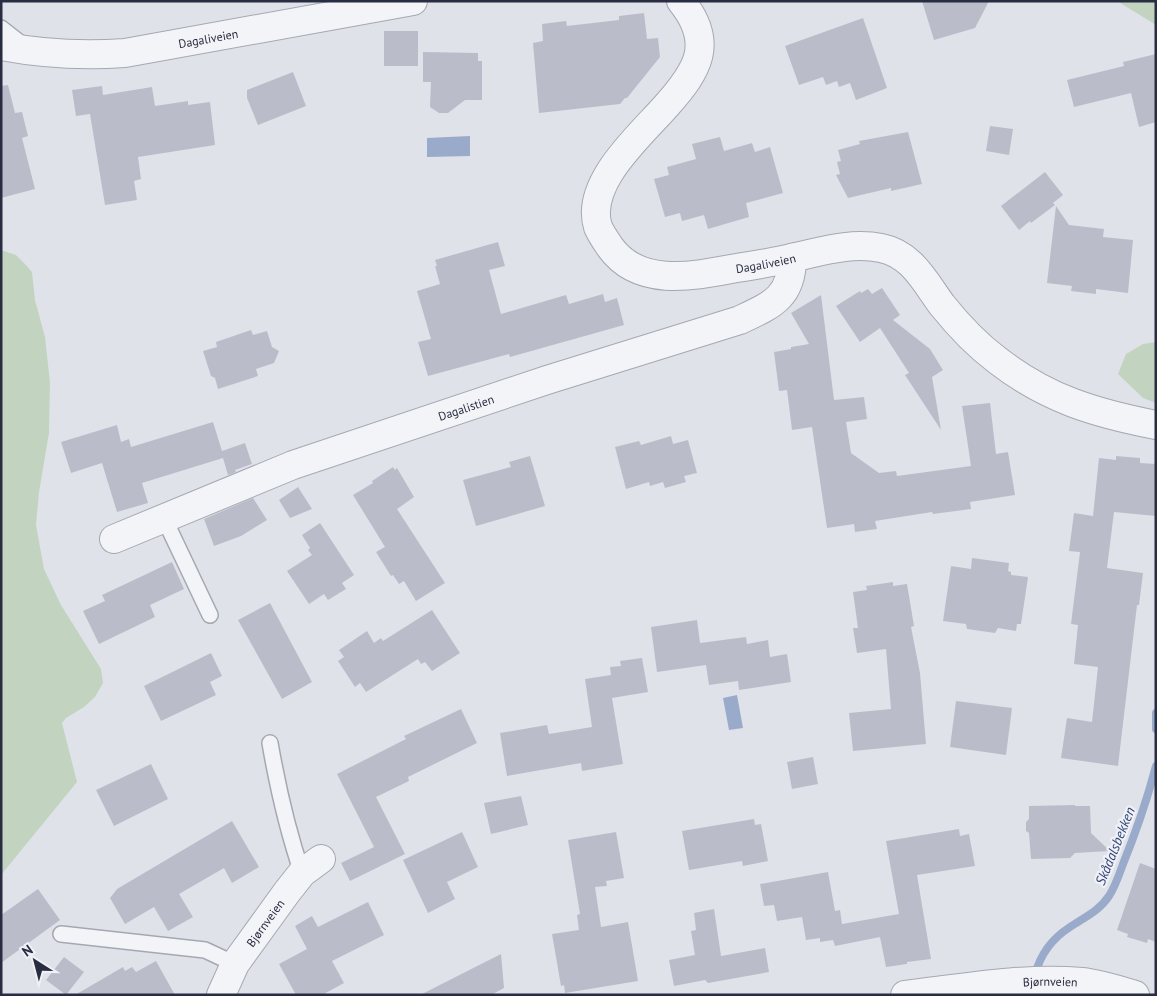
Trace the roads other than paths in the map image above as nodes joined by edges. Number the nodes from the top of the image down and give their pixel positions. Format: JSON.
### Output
{"nodes":[{"id":1,"x":413,"y":1,"type":"edge"},
{"id":2,"x":681,"y":1,"type":"edge"},
{"id":3,"x":1,"y":28,"type":"edge"},
{"id":4,"x":1,"y":46,"type":"edge"},
{"id":5,"x":31,"y":52,"type":"junction"},
{"id":6,"x":792,"y":258,"type":"junction"},
{"id":7,"x":1156,"y":425,"type":"edge"},
{"id":8,"x":164,"y":518,"type":"junction"},
{"id":9,"x":114,"y":539,"type":"dead end"},
{"id":10,"x":210,"y":615,"type":"dead end"},
{"id":11,"x":270,"y":743,"type":"dead end"},
{"id":12,"x":312,"y":866,"type":"joint"},
{"id":13,"x":61,"y":934,"type":"dead end"},
{"id":14,"x":235,"y":964,"type":"junction"},
{"id":15,"x":221,"y":995,"type":"edge"},
{"id":16,"x":905,"y":995,"type":"edge"},
{"id":17,"x":1135,"y":995,"type":"edge"}],
"edges":[{"from":1,"to":5,"type":"street","name":"Dagaliveien"},
{"from":2,"to":6,"type":"street","name":"Dagaliveien"},
{"from":3,"to":5,"type":"lane"},
{"from":4,"to":5,"type":"street","name":"Dagaliveien"},
{"from":6,"to":7,"type":"street","name":"Dagaliveien"},
{"from":6,"to":8,"type":"street","name":"Dagalistien"},
{"from":8,"to":9,"type":"street","name":"Dagalistien"},
{"from":8,"to":10,"type":"lane"},
{"from":11,"to":12,"type":"lane"},
{"from":12,"to":14,"type":"street","name":"Bjørnveien"},
{"from":13,"to":14,"type":"lane"},
{"from":14,"to":15,"type":"street","name":"Bjørnveien"},
{"from":16,"to":17,"type":"street","name":"Bjørnveien"}]}
